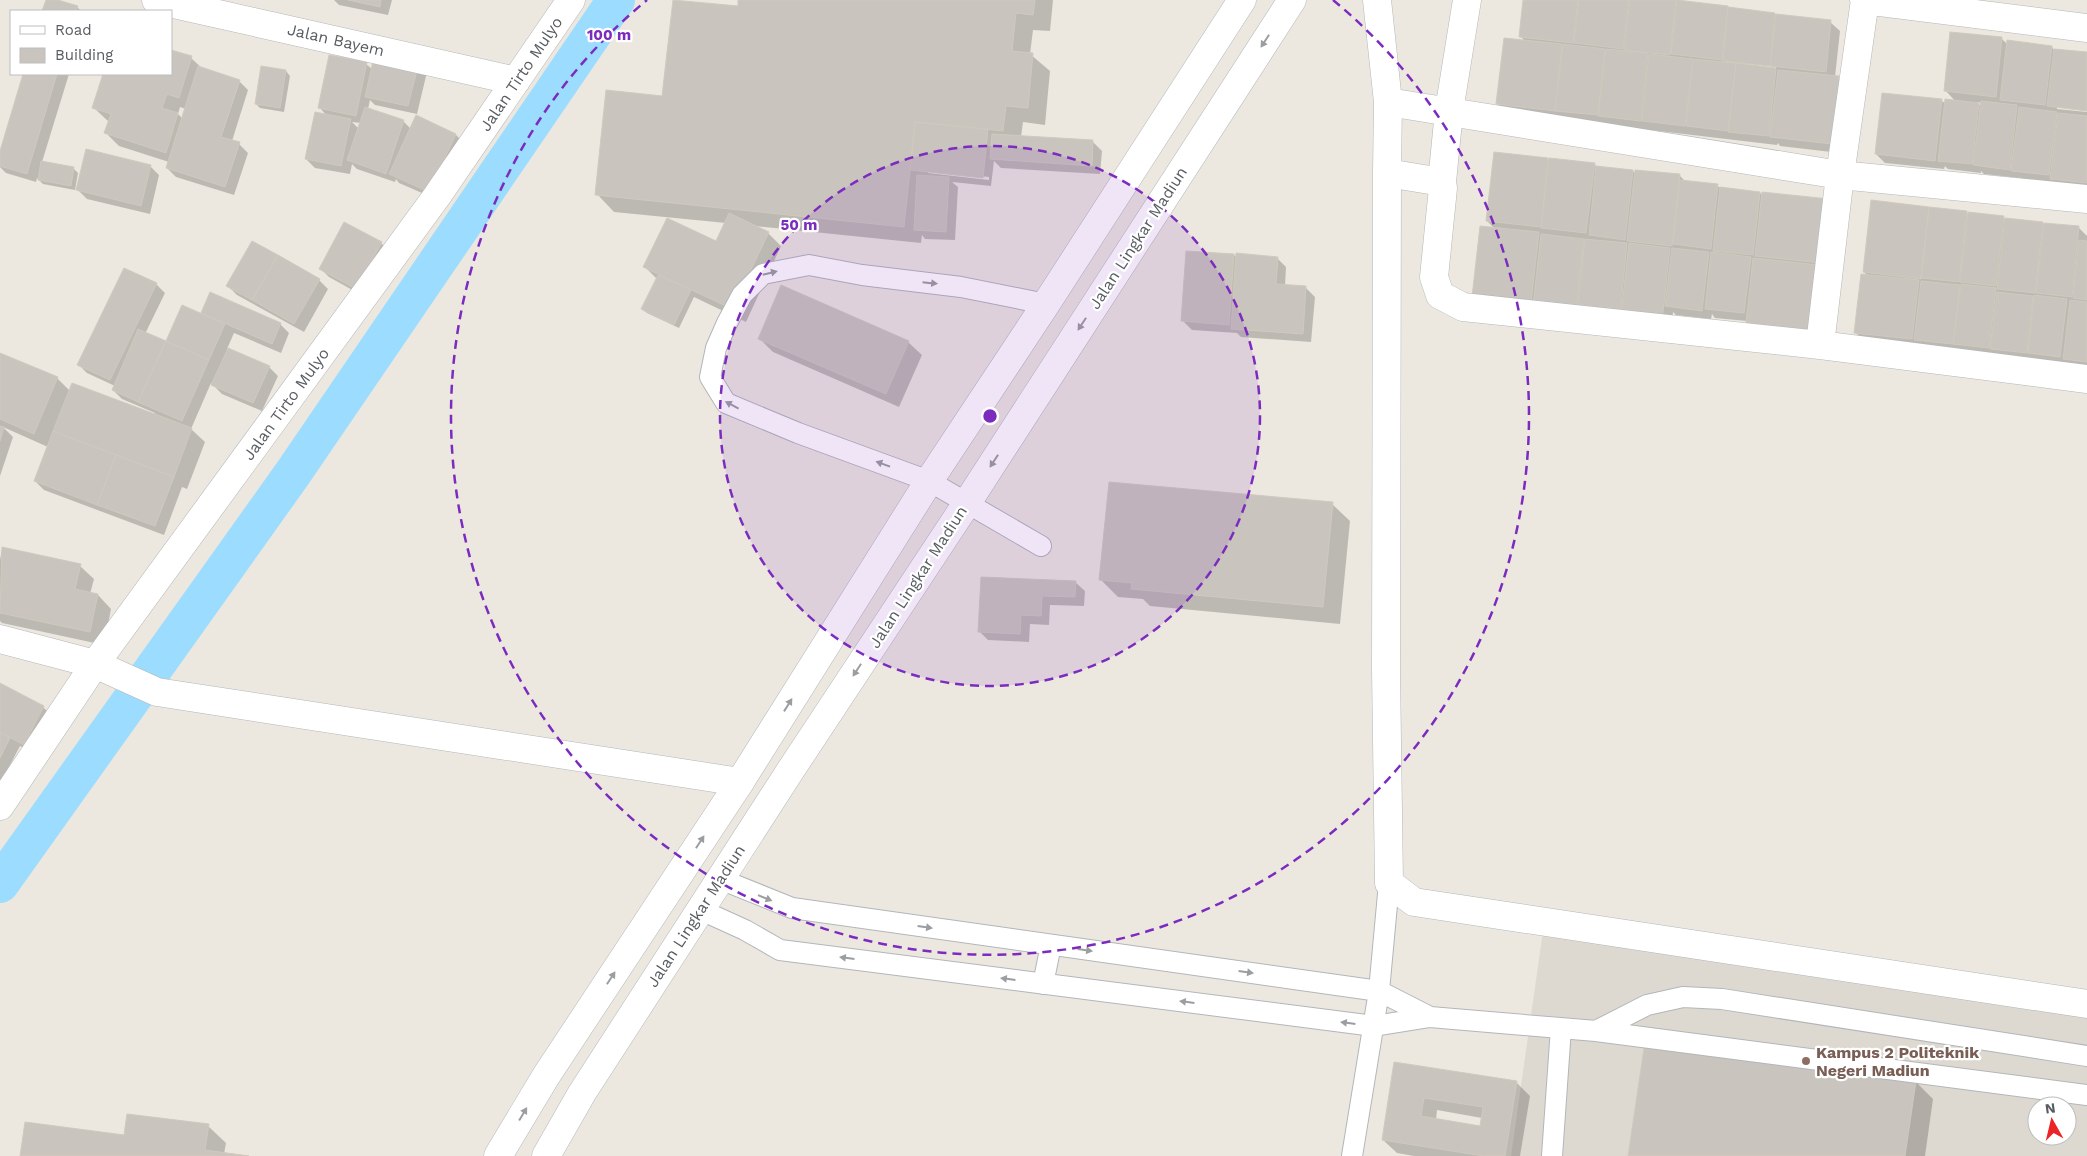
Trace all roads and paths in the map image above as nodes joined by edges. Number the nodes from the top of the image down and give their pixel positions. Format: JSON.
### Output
{"nodes":[{"id":1,"x":156,"y":0,"type":"edge"},
{"id":2,"x":571,"y":0,"type":"edge"},
{"id":3,"x":1242,"y":0,"type":"edge"},
{"id":4,"x":1292,"y":0,"type":"edge"},
{"id":5,"x":1377,"y":0,"type":"edge"},
{"id":6,"x":1467,"y":0,"type":"edge"},
{"id":7,"x":1864,"y":0,"type":"edge"},
{"id":8,"x":2087,"y":28,"type":"edge"},
{"id":9,"x":516,"y":81,"type":"junction"},
{"id":10,"x":1388,"y":102,"type":"junction"},
{"id":11,"x":1449,"y":112,"type":"junction"},
{"id":12,"x":1387,"y":173,"type":"junction"},
{"id":13,"x":1840,"y":174,"type":"junction"},
{"id":14,"x":1442,"y":182,"type":"junction"},
{"id":15,"x":2087,"y":199,"type":"edge"},
{"id":16,"x":1046,"y":304,"type":"junction"},
{"id":17,"x":1820,"y":345,"type":"junction"},
{"id":18,"x":2087,"y":379,"type":"edge"},
{"id":19,"x":929,"y":481,"type":"junction"},
{"id":20,"x":967,"y":503,"type":"junction"},
{"id":21,"x":1040,"y":546,"type":"dead end"},
{"id":22,"x":0,"y":639,"type":"edge"},
{"id":23,"x":100,"y":666,"type":"junction"},
{"id":24,"x":740,"y":782,"type":"junction"},
{"id":25,"x":0,"y":806,"type":"edge"},
{"id":26,"x":720,"y":879,"type":"junction"},
{"id":27,"x":1389,"y":883,"type":"junction"},
{"id":28,"x":701,"y":910,"type":"junction"},
{"id":29,"x":1051,"y":945,"type":"junction"},
{"id":30,"x":1043,"y":984,"type":"junction"},
{"id":31,"x":1379,"y":991,"type":"junction"},
{"id":32,"x":2087,"y":1004,"type":"edge"},
{"id":33,"x":1430,"y":1017,"type":"junction"},
{"id":34,"x":1374,"y":1026,"type":"junction"},
{"id":35,"x":1560,"y":1028,"type":"junction"},
{"id":36,"x":1596,"y":1031,"type":"junction"},
{"id":37,"x":2087,"y":1056,"type":"edge"},
{"id":38,"x":2087,"y":1095,"type":"edge"},
{"id":39,"x":498,"y":1156,"type":"edge"},
{"id":40,"x":546,"y":1156,"type":"edge"},
{"id":41,"x":1352,"y":1156,"type":"edge"},
{"id":42,"x":1552,"y":1156,"type":"edge"}],
"edges":[{"from":1,"to":9,"type":"street","name":"Jalan Bayem"},
{"from":2,"to":9,"type":"street","name":"Jalan Tirto Mulyo"},
{"from":3,"to":16,"type":"street"},
{"from":4,"to":20,"type":"street","name":"Jalan Lingkar Madiun","one_way":true},
{"from":5,"to":10,"type":"street"},
{"from":6,"to":11,"type":"street"},
{"from":7,"to":8,"type":"street"},
{"from":7,"to":13,"type":"street"},
{"from":9,"to":23,"type":"street","name":"Jalan Tirto Mulyo"},
{"from":10,"to":11,"type":"street"},
{"from":10,"to":12,"type":"street"},
{"from":11,"to":13,"type":"street"},
{"from":11,"to":14,"type":"street"},
{"from":12,"to":14,"type":"street"},
{"from":12,"to":27,"type":"street"},
{"from":13,"to":15,"type":"street"},
{"from":13,"to":17,"type":"street"},
{"from":14,"to":17,"type":"street"},
{"from":16,"to":19,"type":"street"},
{"from":19,"to":16,"type":"lane","one_way":true},
{"from":17,"to":18,"type":"street"},
{"from":19,"to":20,"type":"lane"},
{"from":24,"to":19,"type":"street","one_way":true},
{"from":20,"to":21,"type":"lane"},
{"from":20,"to":26,"type":"street","name":"Jalan Lingkar Madiun","one_way":true},
{"from":22,"to":23,"type":"street"},
{"from":23,"to":24,"type":"street"},
{"from":23,"to":25,"type":"street","name":"Jalan Tirto Mulyo"},
{"from":39,"to":24,"type":"street","one_way":true},
{"from":26,"to":28,"type":"street","name":"Jalan Lingkar Madiun"},
{"from":26,"to":29,"type":"lane","one_way":true},
{"from":27,"to":31,"type":"lane"},
{"from":27,"to":32,"type":"street"},
{"from":30,"to":28,"type":"lane","one_way":true},
{"from":28,"to":40,"type":"street","name":"Jalan Lingkar Madiun"},
{"from":29,"to":30,"type":"lane"},
{"from":29,"to":31,"type":"lane","one_way":true},
{"from":34,"to":30,"type":"lane","one_way":true},
{"from":31,"to":33,"type":"lane"},
{"from":31,"to":34,"type":"lane"},
{"from":33,"to":34,"type":"lane"},
{"from":33,"to":35,"type":"lane"},
{"from":34,"to":41,"type":"lane"},
{"from":35,"to":36,"type":"lane"},
{"from":35,"to":42,"type":"lane"},
{"from":36,"to":37,"type":"lane"},
{"from":36,"to":38,"type":"lane"}]}
